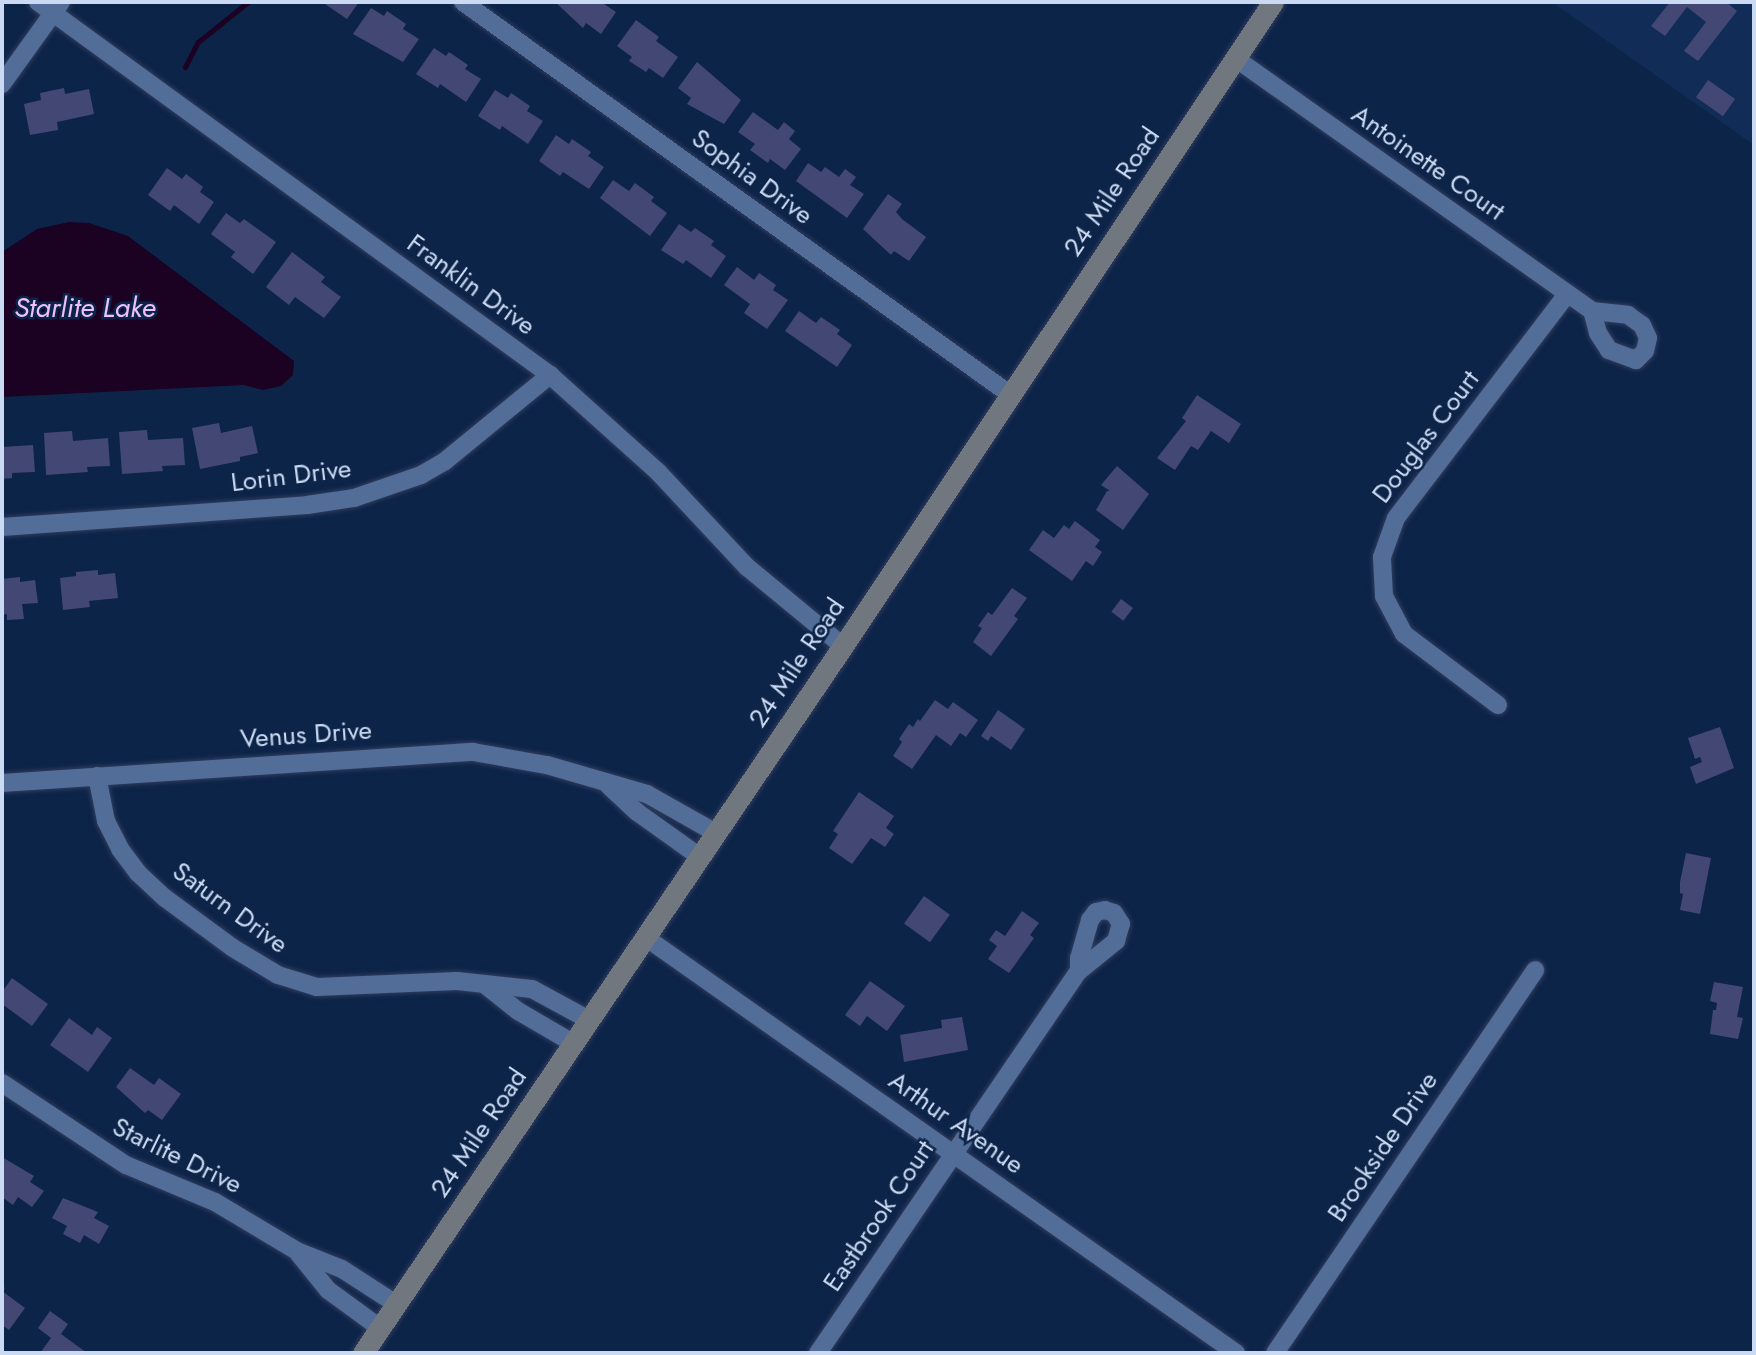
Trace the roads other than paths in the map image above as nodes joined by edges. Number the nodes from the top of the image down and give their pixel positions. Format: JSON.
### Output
{"nodes":[{"id":1,"x":38,"y":2,"type":"edge"},
{"id":2,"x":463,"y":2,"type":"edge"},
{"id":3,"x":1273,"y":2,"type":"edge"},
{"id":4,"x":57,"y":7,"type":"edge"},
{"id":5,"x":1235,"y":58,"type":"junction"},
{"id":6,"x":2,"y":84,"type":"edge"},
{"id":7,"x":1567,"y":295,"type":"junction"},
{"id":8,"x":1592,"y":311,"type":"dead end"},
{"id":9,"x":550,"y":375,"type":"junction"},
{"id":10,"x":1011,"y":395,"type":"junction"},
{"id":11,"x":2,"y":527,"type":"edge"},
{"id":12,"x":843,"y":646,"type":"junction"},
{"id":13,"x":1498,"y":705,"type":"dead end"},
{"id":14,"x":97,"y":776,"type":"junction"},
{"id":15,"x":2,"y":783,"type":"edge"},
{"id":16,"x":609,"y":786,"type":"junction"},
{"id":17,"x":716,"y":833,"type":"junction"},
{"id":18,"x":700,"y":856,"type":"junction"},
{"id":19,"x":645,"y":937,"type":"junction"},
{"id":20,"x":1535,"y":970,"type":"dead end"},
{"id":21,"x":1079,"y":971,"type":"dead end"},
{"id":22,"x":484,"y":984,"type":"junction"},
{"id":23,"x":589,"y":1020,"type":"junction"},
{"id":24,"x":573,"y":1043,"type":"junction"},
{"id":25,"x":2,"y":1083,"type":"edge"},
{"id":26,"x":954,"y":1153,"type":"junction"},
{"id":27,"x":297,"y":1251,"type":"junction"},
{"id":28,"x":396,"y":1304,"type":"junction"},
{"id":29,"x":380,"y":1328,"type":"junction"},
{"id":30,"x":363,"y":1353,"type":"edge"},
{"id":31,"x":818,"y":1353,"type":"edge"},
{"id":32,"x":1236,"y":1353,"type":"edge"},
{"id":33,"x":1275,"y":1353,"type":"edge"}],
"edges":[{"from":1,"to":4,"type":"street","name":"Franklin Drive"},
{"from":2,"to":10,"type":"street","name":"Sophia Drive"},
{"from":3,"to":5,"type":"street","name":"24 Mile Road"},
{"from":4,"to":6,"type":"street"},
{"from":4,"to":9,"type":"street","name":"Franklin Drive"},
{"from":5,"to":7,"type":"street","name":"Antoinette Court"},
{"from":5,"to":10,"type":"street","name":"24 Mile Road"},
{"from":7,"to":8,"type":"street","name":"Antoinette Court"},
{"from":7,"to":13,"type":"street","name":"Douglas Court"},
{"from":9,"to":11,"type":"street","name":"Lorin Drive"},
{"from":9,"to":12,"type":"street","name":"Franklin Drive"},
{"from":10,"to":12,"type":"street","name":"24 Mile Road"},
{"from":12,"to":17,"type":"street","name":"24 Mile Road"},
{"from":14,"to":15,"type":"street","name":"Venus Drive"},
{"from":14,"to":16,"type":"street","name":"Venus Drive"},
{"from":14,"to":22,"type":"street","name":"Saturn Drive"},
{"from":16,"to":17,"type":"street","name":"Venus Drive"},
{"from":16,"to":18,"type":"street","name":"Venus Drive"},
{"from":17,"to":18,"type":"street","name":"24 Mile Road"},
{"from":18,"to":19,"type":"street","name":"24 Mile Road"},
{"from":19,"to":23,"type":"street","name":"24 Mile Road"},
{"from":19,"to":26,"type":"street","name":"Arthur Avenue"},
{"from":20,"to":33,"type":"street","name":"Brookside Drive"},
{"from":21,"to":26,"type":"street","name":"Eastbrook Court"},
{"from":22,"to":23,"type":"street","name":"Saturn Drive"},
{"from":22,"to":24,"type":"street"},
{"from":23,"to":24,"type":"street","name":"24 Mile Road"},
{"from":24,"to":28,"type":"street","name":"24 Mile Road"},
{"from":25,"to":27,"type":"street","name":"Starlite Drive"},
{"from":26,"to":31,"type":"street","name":"Eastbrook Court"},
{"from":26,"to":32,"type":"street","name":"Arthur Avenue"},
{"from":27,"to":28,"type":"street","name":"Starlite Drive"},
{"from":27,"to":29,"type":"street","name":"Starlite Drive"},
{"from":28,"to":29,"type":"street","name":"24 Mile Road"},
{"from":29,"to":30,"type":"street","name":"24 Mile Road"}]}
